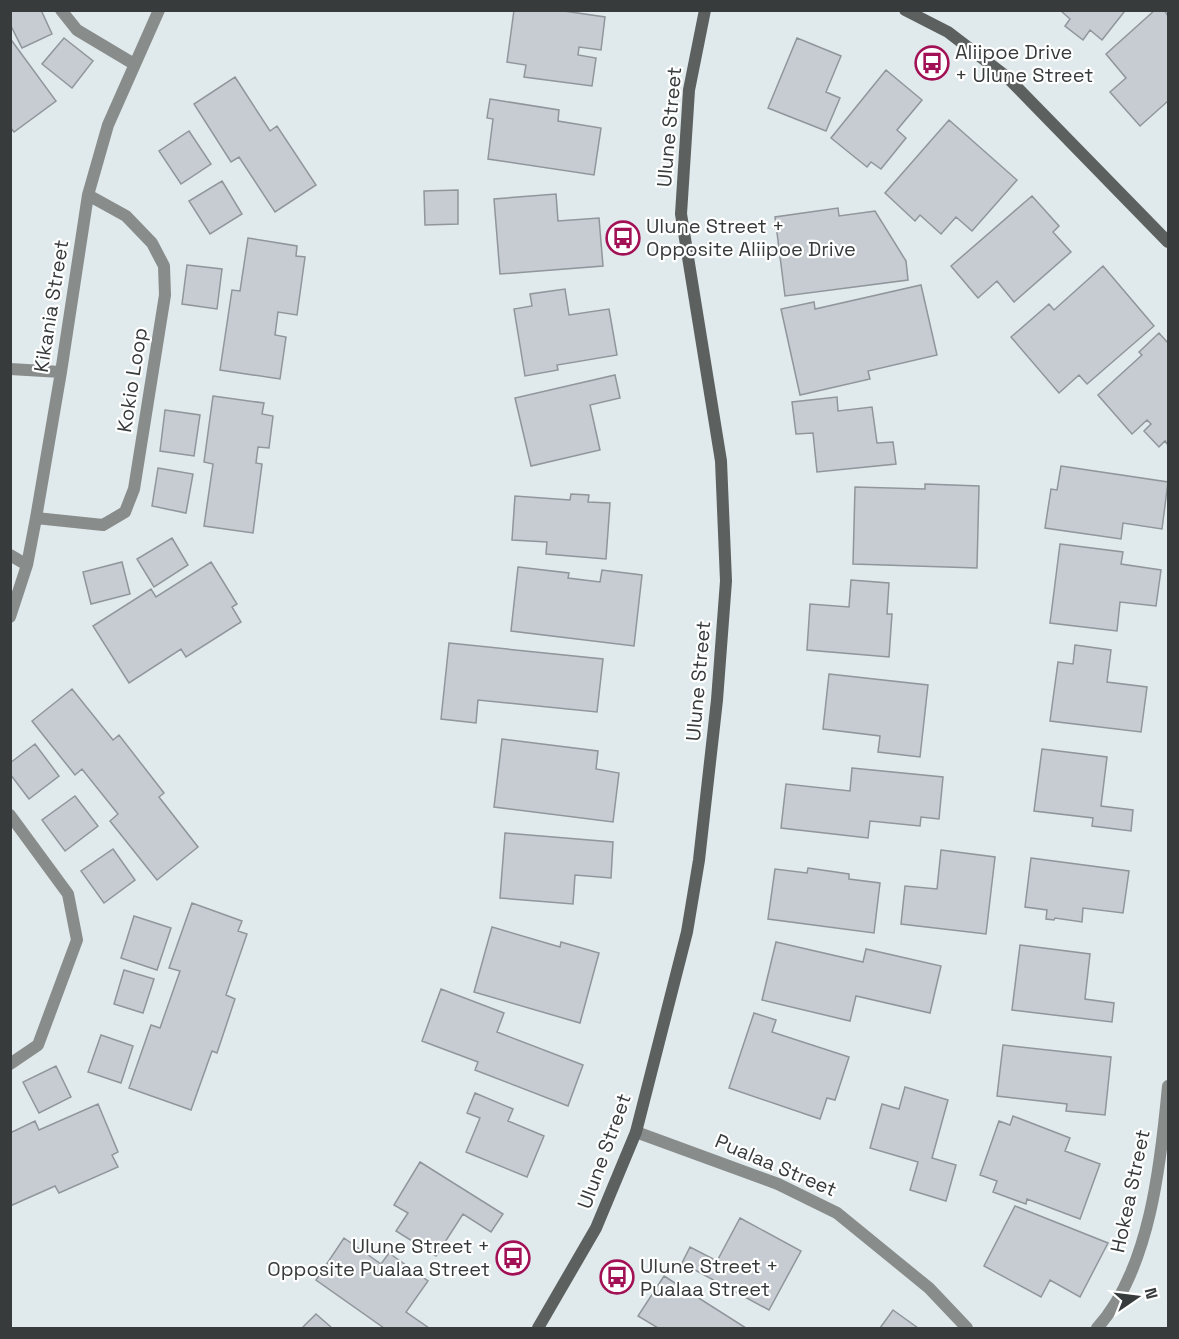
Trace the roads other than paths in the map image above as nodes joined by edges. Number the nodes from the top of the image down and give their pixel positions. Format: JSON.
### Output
{"nodes":[{"id":1,"x":61,"y":10,"type":"edge"},
{"id":2,"x":159,"y":10,"type":"edge"},
{"id":3,"x":705,"y":10,"type":"edge"},
{"id":4,"x":905,"y":10,"type":"edge"},
{"id":5,"x":134,"y":64,"type":"junction"},
{"id":6,"x":87,"y":195,"type":"junction"},
{"id":7,"x":1168,"y":242,"type":"edge"},
{"id":8,"x":10,"y":369,"type":"edge"},
{"id":9,"x":61,"y":372,"type":"junction"},
{"id":10,"x":36,"y":518,"type":"junction"},
{"id":11,"x":10,"y":555,"type":"edge"},
{"id":12,"x":27,"y":565,"type":"junction"},
{"id":13,"x":10,"y":617,"type":"edge"},
{"id":14,"x":10,"y":815,"type":"edge"},
{"id":15,"x":10,"y":1064,"type":"edge"},
{"id":16,"x":1168,"y":1086,"type":"edge"},
{"id":17,"x":1168,"y":1102,"type":"edge"},
{"id":18,"x":636,"y":1132,"type":"junction"},
{"id":19,"x":538,"y":1329,"type":"edge"},
{"id":20,"x":967,"y":1329,"type":"edge"},
{"id":21,"x":1097,"y":1329,"type":"edge"}],
"edges":[{"from":1,"to":5,"type":"street"},
{"from":2,"to":5,"type":"street","name":"Kikania Street"},
{"from":3,"to":18,"type":"street","name":"Ulune Street"},
{"from":4,"to":7,"type":"street"},
{"from":5,"to":6,"type":"street","name":"Kikania Street"},
{"from":6,"to":9,"type":"street","name":"Kikania Street"},
{"from":6,"to":10,"type":"street","name":"Kokio Loop"},
{"from":8,"to":9,"type":"street"},
{"from":9,"to":10,"type":"street","name":"Kikania Street"},
{"from":10,"to":12,"type":"street","name":"Kikania Street"},
{"from":11,"to":12,"type":"street"},
{"from":12,"to":13,"type":"street","name":"Kikania Street"},
{"from":14,"to":15,"type":"street"},
{"from":16,"to":17,"type":"street","name":"Hokea Street"},
{"from":17,"to":21,"type":"street","name":"Hokea Street"},
{"from":18,"to":19,"type":"street","name":"Ulune Street"},
{"from":18,"to":20,"type":"street","name":"Pualaa Street"}]}
